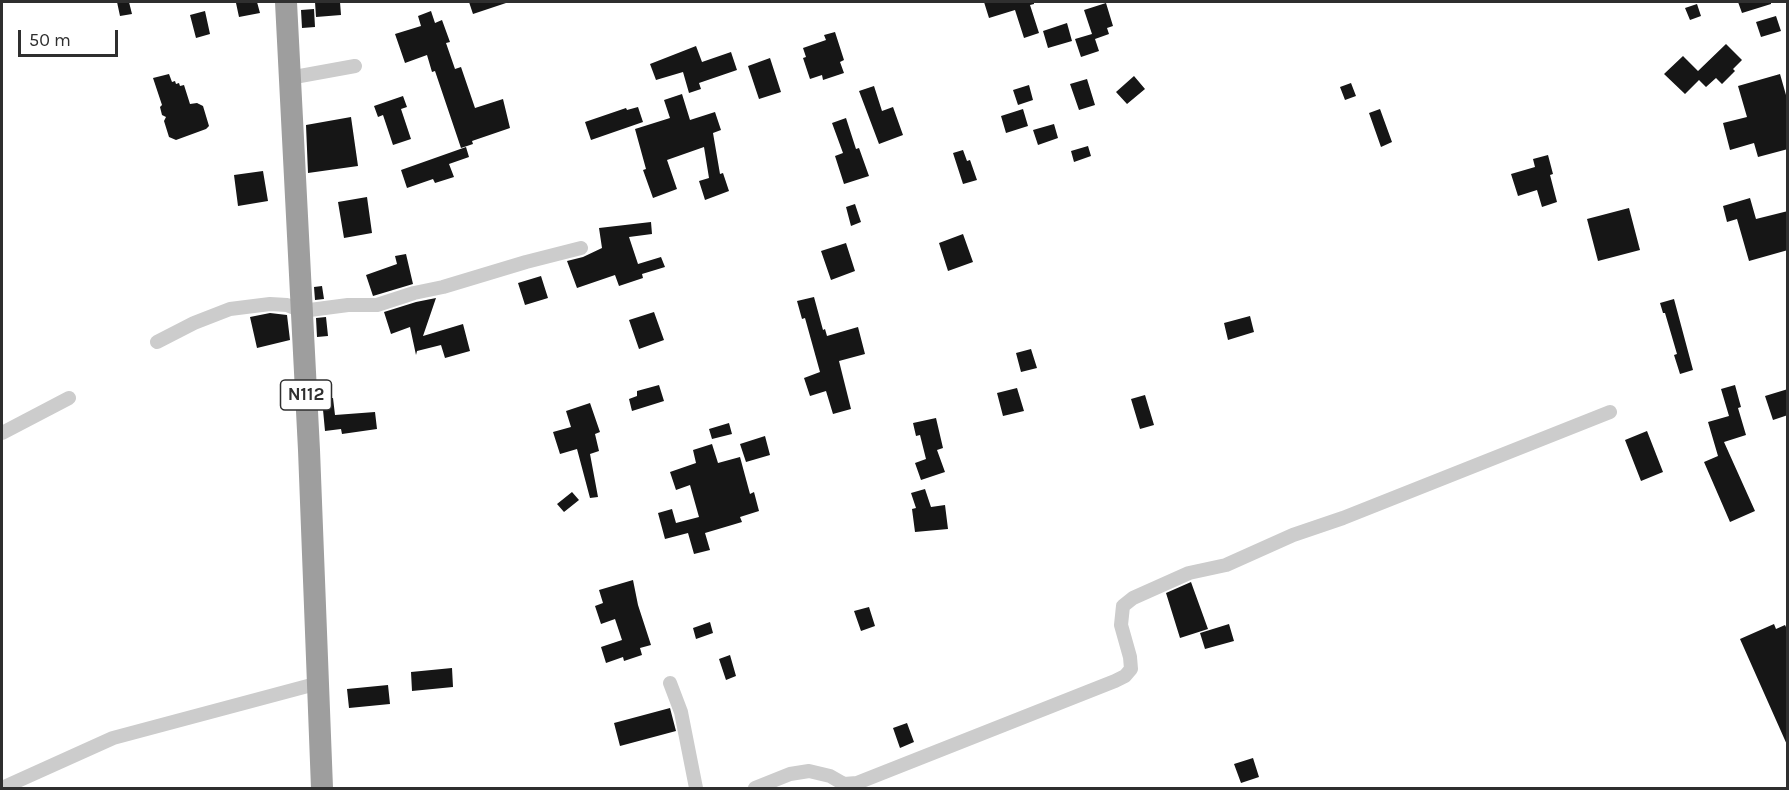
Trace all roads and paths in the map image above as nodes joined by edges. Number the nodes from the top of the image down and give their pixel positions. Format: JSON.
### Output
{"nodes":[{"id":1,"x":286,"y":2,"type":"edge"},
{"id":2,"x":355,"y":66,"type":"dead end"},
{"id":3,"x":289,"y":78,"type":"junction"},
{"id":4,"x":581,"y":248,"type":"dead end"},
{"id":5,"x":302,"y":310,"type":"junction"},
{"id":6,"x":157,"y":342,"type":"dead end"},
{"id":7,"x":69,"y":398,"type":"dead end"},
{"id":8,"x":1610,"y":412,"type":"dead end"},
{"id":9,"x":2,"y":433,"type":"edge"},
{"id":10,"x":318,"y":683,"type":"junction"},
{"id":11,"x":670,"y":683,"type":"dead end"},
{"id":12,"x":2,"y":788,"type":"edge"},
{"id":13,"x":322,"y":789,"type":"edge"},
{"id":14,"x":696,"y":789,"type":"edge"},
{"id":15,"x":755,"y":789,"type":"edge"}],
"edges":[{"from":1,"to":3,"type":"highway","number":"N112"},
{"from":2,"to":3,"type":"street"},
{"from":3,"to":5,"type":"highway","number":"N112"},
{"from":4,"to":5,"type":"street"},
{"from":5,"to":6,"type":"street"},
{"from":5,"to":10,"type":"highway","number":"N112"},
{"from":7,"to":9,"type":"street"},
{"from":8,"to":15,"type":"street"},
{"from":10,"to":12,"type":"street"},
{"from":10,"to":13,"type":"highway","number":"N112"},
{"from":11,"to":14,"type":"street"}]}
